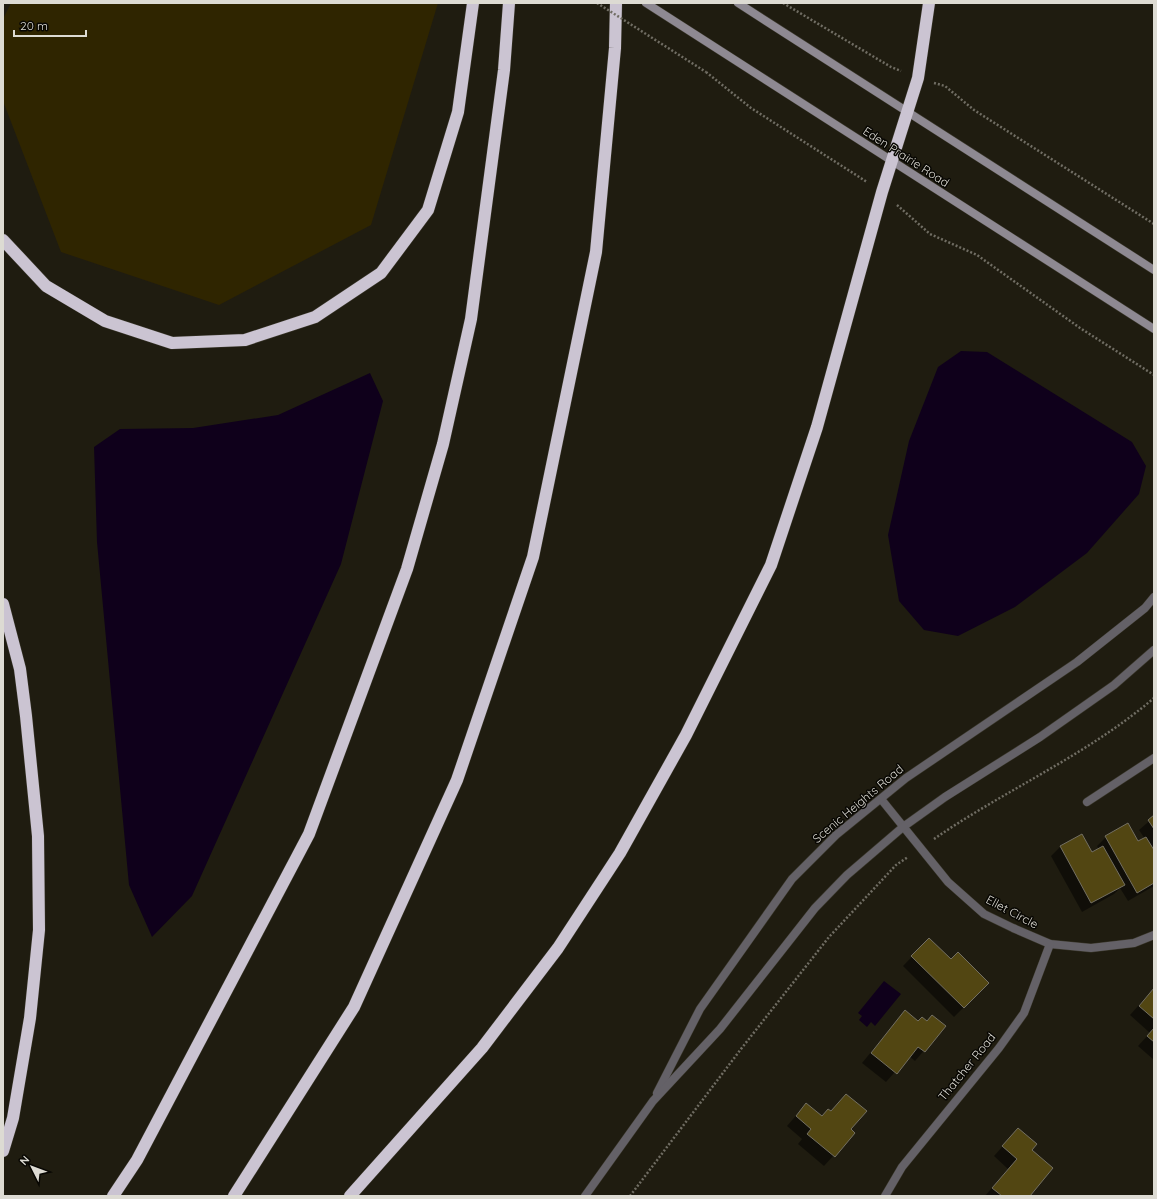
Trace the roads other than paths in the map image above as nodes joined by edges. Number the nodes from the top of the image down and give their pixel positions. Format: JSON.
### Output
{"nodes":[{"id":1,"x":473,"y":3,"type":"edge"},
{"id":2,"x":509,"y":3,"type":"edge"},
{"id":3,"x":616,"y":3,"type":"edge"},
{"id":4,"x":646,"y":3,"type":"edge"},
{"id":5,"x":738,"y":3,"type":"edge"},
{"id":6,"x":929,"y":3,"type":"edge"},
{"id":7,"x":906,"y":113,"type":"junction"},
{"id":8,"x":891,"y":162,"type":"junction"},
{"id":9,"x":3,"y":240,"type":"edge"},
{"id":10,"x":1154,"y":270,"type":"edge"},
{"id":11,"x":1154,"y":329,"type":"edge"},
{"id":12,"x":1154,"y":597,"type":"edge"},
{"id":13,"x":3,"y":604,"type":"edge"},
{"id":14,"x":1154,"y":650,"type":"edge"},
{"id":15,"x":1154,"y":758,"type":"edge"},
{"id":16,"x":881,"y":799,"type":"junction"},
{"id":17,"x":1087,"y":802,"type":"dead end"},
{"id":18,"x":904,"y":827,"type":"junction"},
{"id":19,"x":1154,"y":934,"type":"edge"},
{"id":20,"x":1050,"y":944,"type":"junction"},
{"id":21,"x":653,"y":1101,"type":"junction"},
{"id":22,"x":3,"y":1150,"type":"edge"},
{"id":23,"x":113,"y":1196,"type":"edge"},
{"id":24,"x":234,"y":1196,"type":"edge"},
{"id":25,"x":350,"y":1196,"type":"edge"},
{"id":26,"x":585,"y":1196,"type":"edge"},
{"id":27,"x":885,"y":1196,"type":"edge"}],
"edges":[{"from":1,"to":9,"type":"highway"},
{"from":2,"to":23,"type":"highway"},
{"from":3,"to":24,"type":"highway"},
{"from":4,"to":8,"type":"main road","name":"Eden Prairie Road"},
{"from":5,"to":7,"type":"main road"},
{"from":6,"to":7,"type":"highway"},
{"from":7,"to":8,"type":"highway"},
{"from":7,"to":10,"type":"main road"},
{"from":8,"to":11,"type":"main road","name":"Eden Prairie Road"},
{"from":8,"to":25,"type":"highway"},
{"from":12,"to":16,"type":"street","name":"Scenic Heights Road"},
{"from":13,"to":22,"type":"highway"},
{"from":14,"to":18,"type":"street","name":"Scenic Heights Road"},
{"from":15,"to":17,"type":"street"},
{"from":16,"to":18,"type":"street","name":"Ellet Circle"},
{"from":16,"to":21,"type":"street","name":"Scenic Heights Road"},
{"from":18,"to":20,"type":"street","name":"Ellet Circle"},
{"from":18,"to":21,"type":"street","name":"Scenic Heights Road"},
{"from":19,"to":20,"type":"street","name":"Ellet Circle"},
{"from":20,"to":27,"type":"street","name":"Thatcher Road"},
{"from":21,"to":26,"type":"street","name":"Scenic Heights Road"}]}
